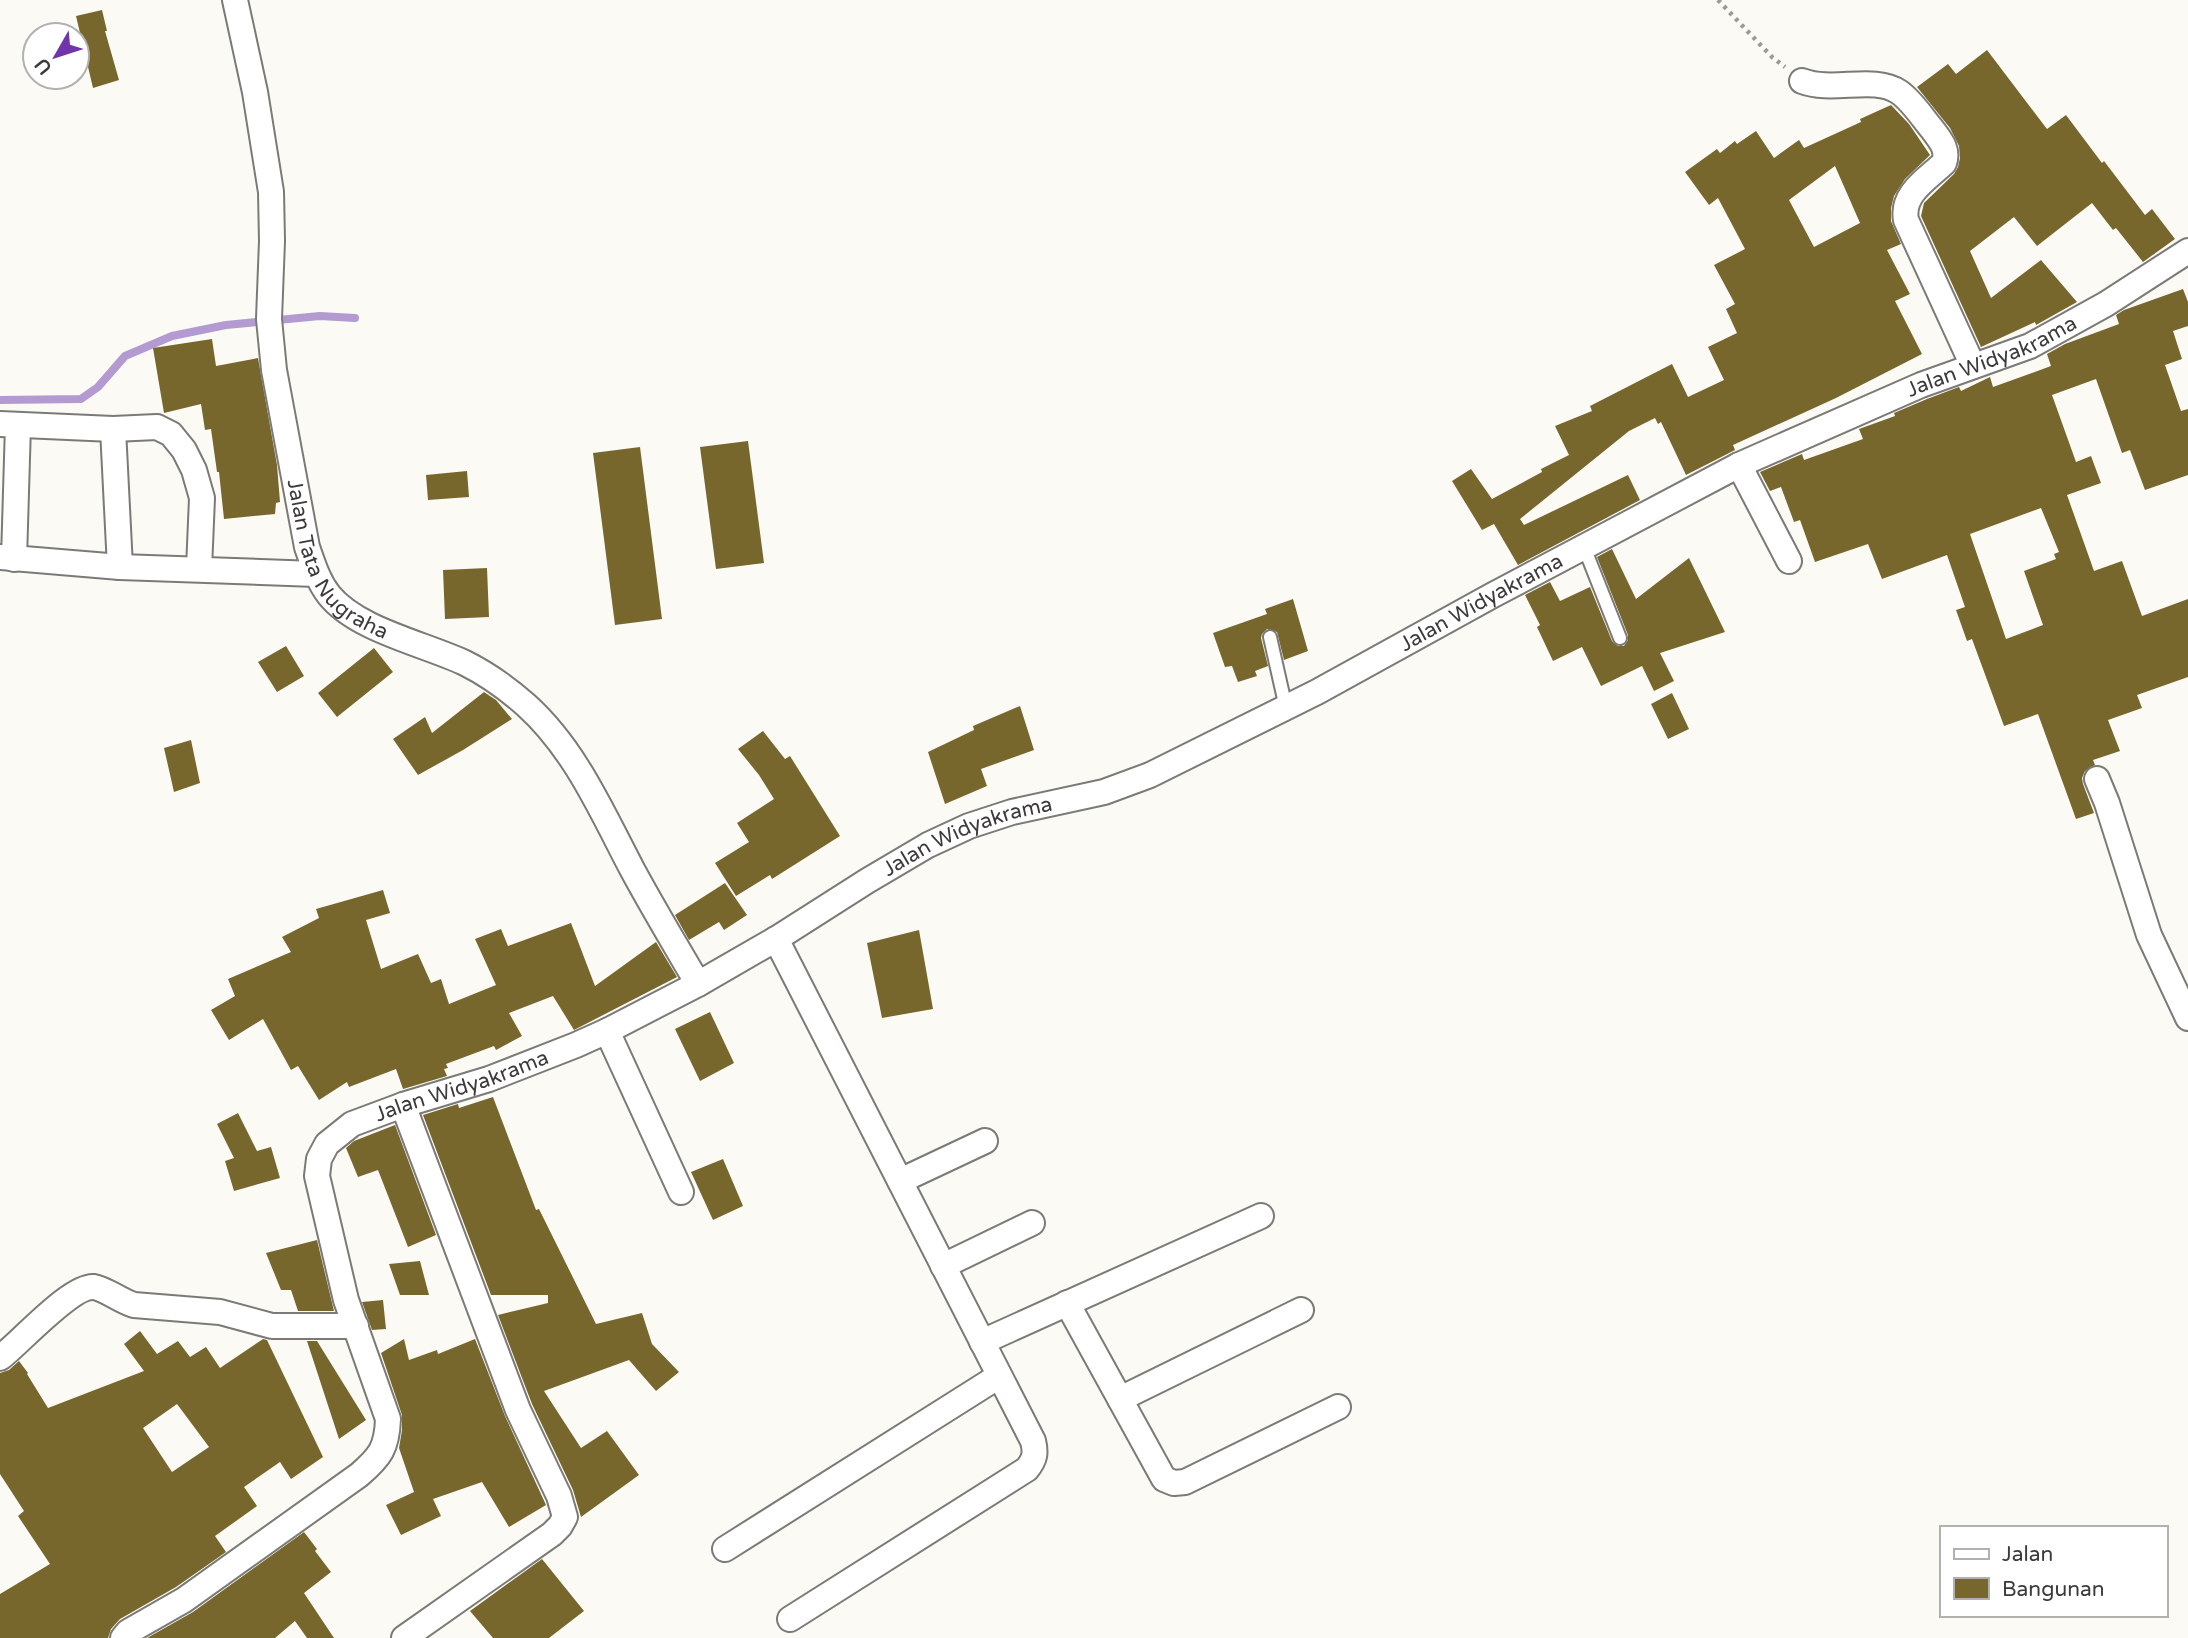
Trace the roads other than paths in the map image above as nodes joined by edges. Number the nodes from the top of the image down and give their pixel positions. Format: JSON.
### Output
{"nodes":[{"id":1,"x":235,"y":0,"type":"edge"},
{"id":2,"x":1802,"y":81,"type":"road end"},
{"id":3,"x":2188,"y":251,"type":"edge"},
{"id":4,"x":1973,"y":366,"type":"junction"},
{"id":5,"x":9,"y":425,"type":"edge"},
{"id":6,"x":113,"y":429,"type":"junction"},
{"id":7,"x":1739,"y":465,"type":"junction"},
{"id":8,"x":1584,"y":547,"type":"junction"},
{"id":9,"x":7,"y":558,"type":"edge"},
{"id":10,"x":1789,"y":561,"type":"dead end"},
{"id":11,"x":120,"y":567,"type":"junction"},
{"id":12,"x":200,"y":569,"type":"junction"},
{"id":13,"x":316,"y":573,"type":"junction"},
{"id":14,"x":1270,"y":637,"type":"dead end"},
{"id":15,"x":1620,"y":638,"type":"dead end"},
{"id":16,"x":1286,"y":708,"type":"junction"},
{"id":17,"x":2097,"y":779,"type":"dead end"},
{"id":18,"x":776,"y":939,"type":"junction"},
{"id":19,"x":698,"y":984,"type":"junction"},
{"id":20,"x":2188,"y":1017,"type":"edge"},
{"id":21,"x":607,"y":1031,"type":"junction"},
{"id":22,"x":403,"y":1105,"type":"junction"},
{"id":23,"x":985,"y":1140,"type":"dead end"},
{"id":24,"x":900,"y":1181,"type":"junction"},
{"id":25,"x":681,"y":1192,"type":"dead end"},
{"id":26,"x":1261,"y":1216,"type":"dead end"},
{"id":27,"x":1032,"y":1223,"type":"dead end"},
{"id":28,"x":943,"y":1266,"type":"junction"},
{"id":29,"x":1068,"y":1303,"type":"junction"},
{"id":30,"x":1301,"y":1310,"type":"dead end"},
{"id":31,"x":356,"y":1326,"type":"junction"},
{"id":32,"x":982,"y":1342,"type":"junction"},
{"id":33,"x":0,"y":1358,"type":"edge"},
{"id":34,"x":999,"y":1376,"type":"junction"},
{"id":35,"x":1120,"y":1399,"type":"junction"},
{"id":36,"x":1338,"y":1407,"type":"dead end"},
{"id":37,"x":725,"y":1549,"type":"dead end"},
{"id":38,"x":790,"y":1619,"type":"dead end"},
{"id":39,"x":123,"y":1638,"type":"edge"},
{"id":40,"x":404,"y":1638,"type":"edge"}],
"edges":[{"from":1,"to":13,"type":"street","name":"Jalan Tata Nugraha"},
{"from":2,"to":4,"type":"street"},
{"from":3,"to":4,"type":"street","name":"Jalan Widyakrama"},
{"from":4,"to":7,"type":"street","name":"Jalan Widyakrama"},
{"from":5,"to":6,"type":"street"},
{"from":5,"to":9,"type":"street"},
{"from":6,"to":11,"type":"street"},
{"from":6,"to":12,"type":"street"},
{"from":7,"to":8,"type":"street","name":"Jalan Widyakrama"},
{"from":7,"to":10,"type":"street"},
{"from":8,"to":15,"type":"lane"},
{"from":8,"to":16,"type":"street","name":"Jalan Widyakrama"},
{"from":9,"to":11,"type":"street"},
{"from":11,"to":12,"type":"street"},
{"from":12,"to":13,"type":"street"},
{"from":13,"to":19,"type":"street","name":"Jalan Tata Nugraha"},
{"from":14,"to":16,"type":"lane"},
{"from":16,"to":18,"type":"street","name":"Jalan Widyakrama"},
{"from":17,"to":20,"type":"street"},
{"from":18,"to":19,"type":"street","name":"Jalan Widyakrama"},
{"from":18,"to":24,"type":"street"},
{"from":19,"to":21,"type":"street","name":"Jalan Widyakrama"},
{"from":21,"to":22,"type":"street","name":"Jalan Widyakrama"},
{"from":21,"to":25,"type":"street"},
{"from":22,"to":31,"type":"street","name":"Jalan Widyakrama"},
{"from":22,"to":40,"type":"street"},
{"from":23,"to":24,"type":"street"},
{"from":24,"to":28,"type":"street"},
{"from":26,"to":29,"type":"street"},
{"from":27,"to":28,"type":"street"},
{"from":28,"to":32,"type":"street"},
{"from":29,"to":32,"type":"street"},
{"from":29,"to":35,"type":"street"},
{"from":30,"to":35,"type":"street"},
{"from":31,"to":33,"type":"street"},
{"from":31,"to":39,"type":"street","name":"Jalan Widyakrama"},
{"from":32,"to":34,"type":"street"},
{"from":34,"to":37,"type":"street"},
{"from":34,"to":38,"type":"street"},
{"from":35,"to":36,"type":"street"}]}
